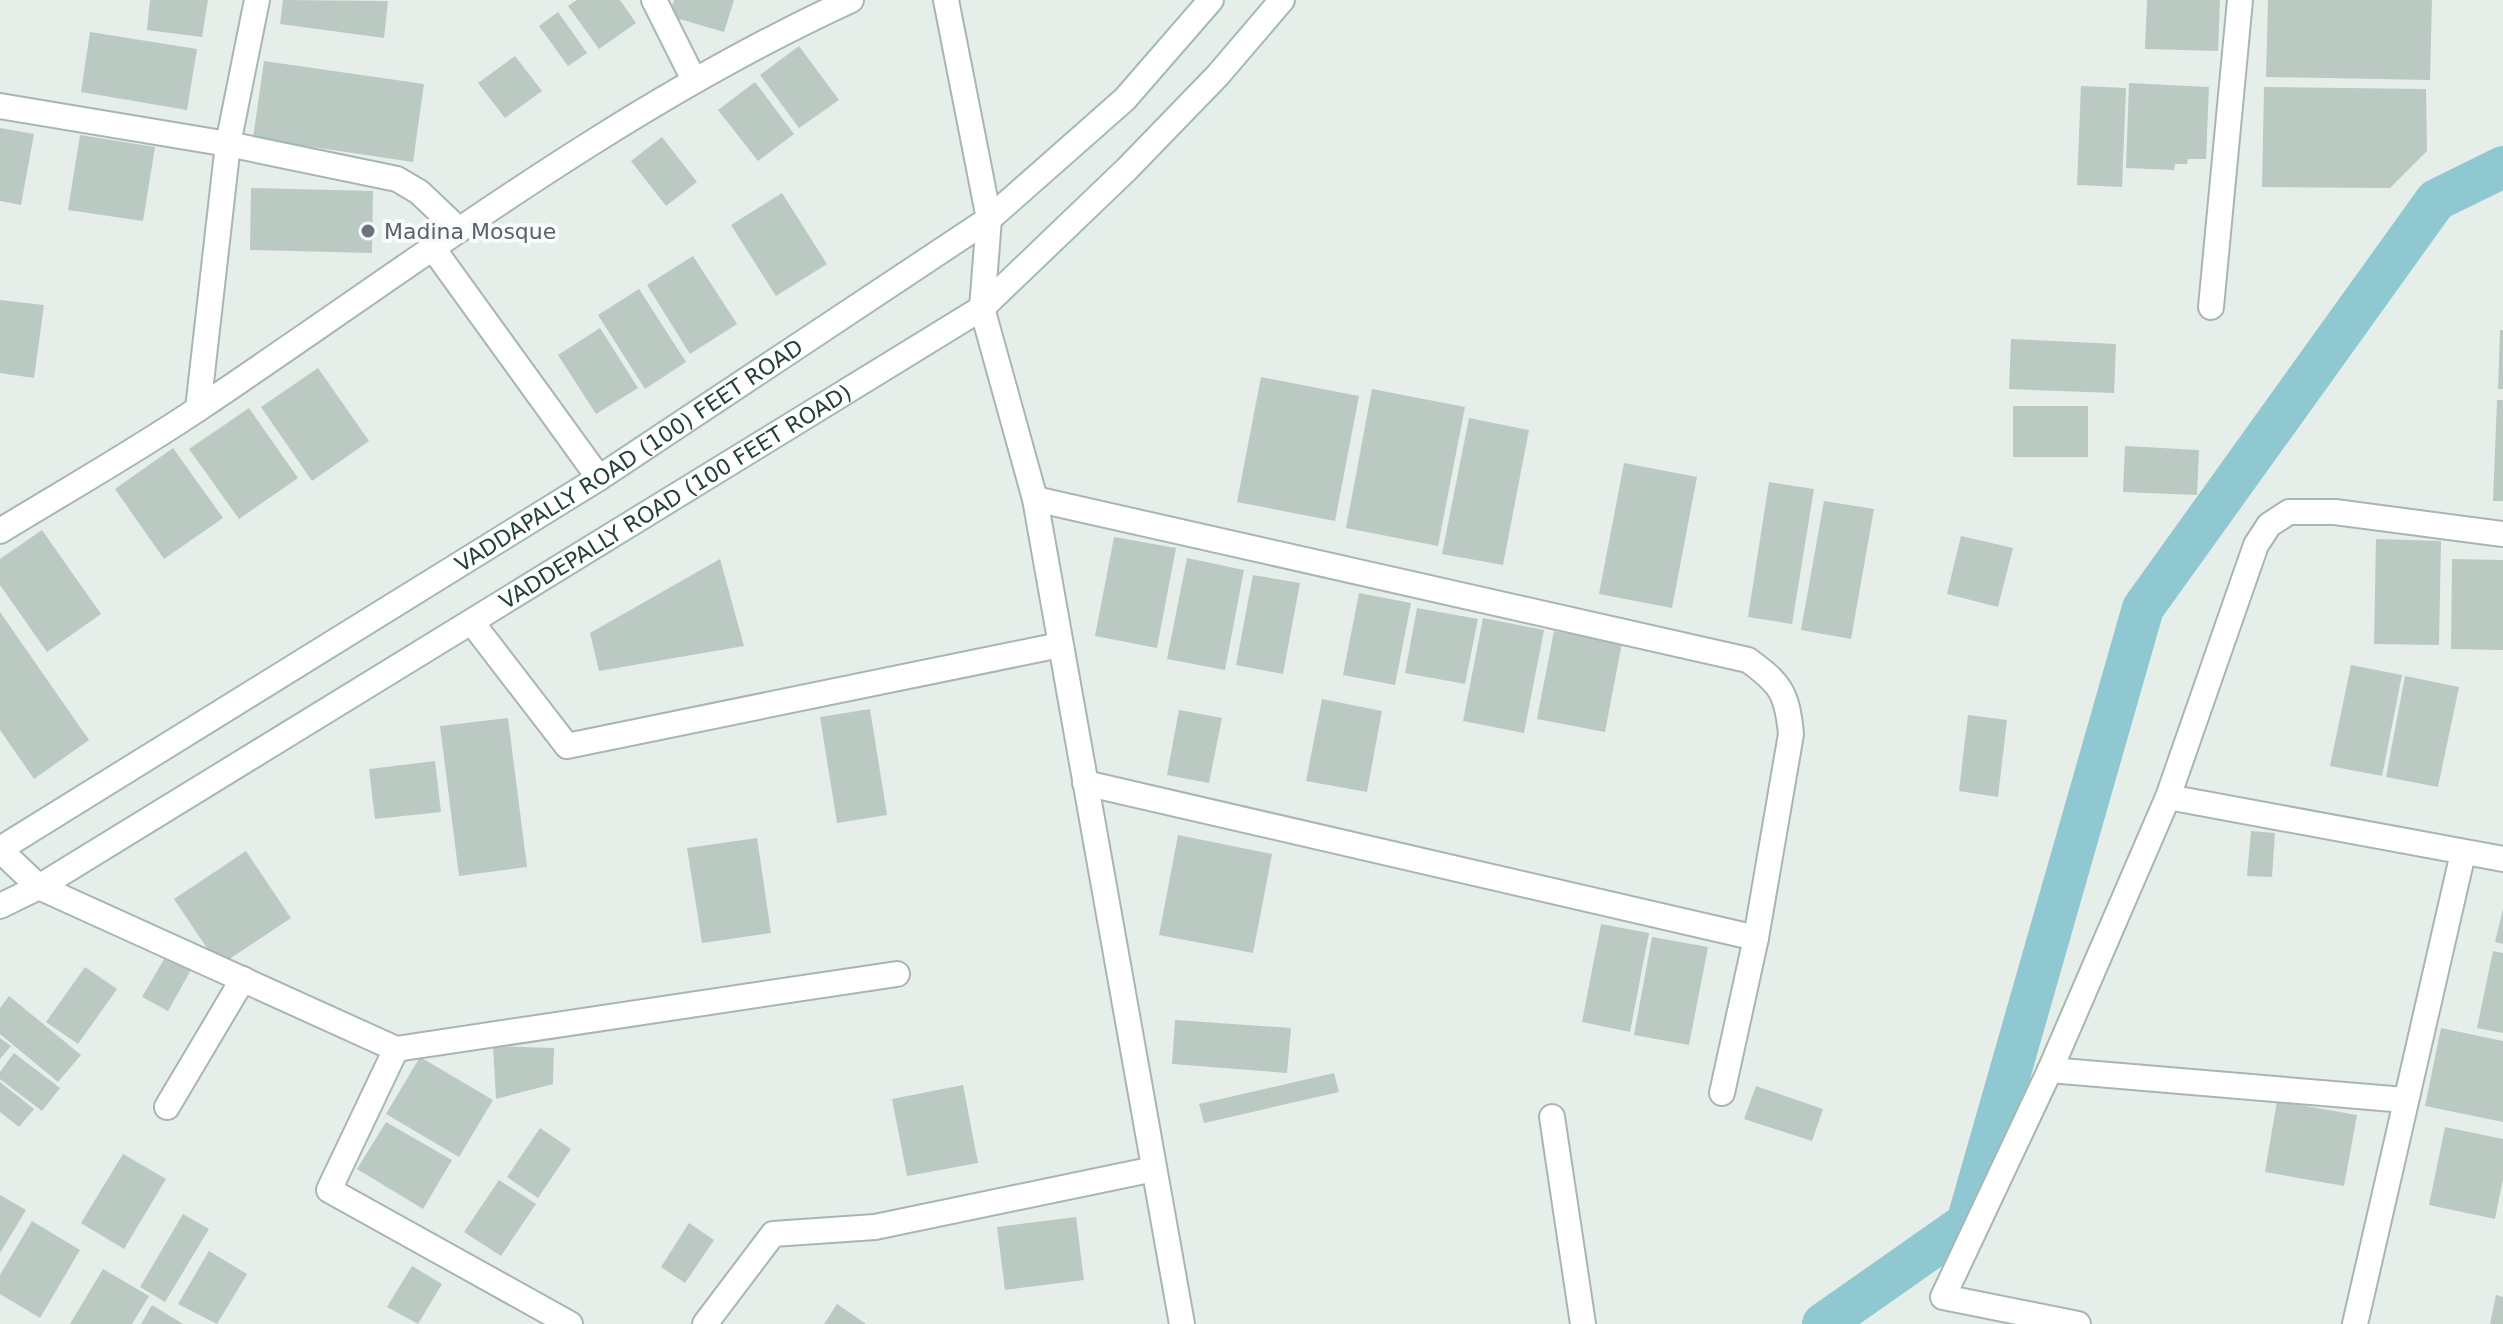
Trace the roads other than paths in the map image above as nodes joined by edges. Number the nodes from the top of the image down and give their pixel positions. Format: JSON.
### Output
{"nodes":[{"id":1,"x":257,"y":0,"type":"edge"},
{"id":2,"x":654,"y":0,"type":"edge"},
{"id":3,"x":851,"y":0,"type":"edge"},
{"id":4,"x":946,"y":0,"type":"edge"},
{"id":5,"x":1211,"y":0,"type":"edge"},
{"id":6,"x":1282,"y":0,"type":"edge"},
{"id":7,"x":2240,"y":0,"type":"edge"},
{"id":8,"x":694,"y":80,"type":"junction"},
{"id":9,"x":0,"y":106,"type":"edge"},
{"id":10,"x":228,"y":144,"type":"junction"},
{"id":11,"x":989,"y":219,"type":"junction"},
{"id":12,"x":459,"y":230,"type":"junction"},
{"id":13,"x":432,"y":247,"type":"junction"},
{"id":14,"x":2211,"y":307,"type":"dead end"},
{"id":15,"x":982,"y":308,"type":"junction"},
{"id":16,"x":198,"y":409,"type":"junction"},
{"id":17,"x":599,"y":478,"type":"junction"},
{"id":18,"x":1035,"y":499,"type":"junction"},
{"id":19,"x":0,"y":531,"type":"edge"},
{"id":20,"x":2503,"y":534,"type":"edge"},
{"id":21,"x":473,"y":624,"type":"junction"},
{"id":22,"x":1060,"y":645,"type":"junction"},
{"id":23,"x":1085,"y":783,"type":"junction"},
{"id":24,"x":2168,"y":797,"type":"junction"},
{"id":25,"x":0,"y":850,"type":"edge"},
{"id":26,"x":2463,"y":853,"type":"junction"},
{"id":27,"x":2503,"y":859,"type":"edge"},
{"id":28,"x":39,"y":887,"type":"junction"},
{"id":29,"x":0,"y":906,"type":"edge"},
{"id":30,"x":1756,"y":938,"type":"junction"},
{"id":31,"x":897,"y":974,"type":"dead end"},
{"id":32,"x":243,"y":979,"type":"junction"},
{"id":33,"x":396,"y":1049,"type":"junction"},
{"id":34,"x":2050,"y":1070,"type":"junction"},
{"id":35,"x":1722,"y":1093,"type":"dead end"},
{"id":36,"x":2405,"y":1100,"type":"junction"},
{"id":37,"x":167,"y":1107,"type":"dead end"},
{"id":38,"x":1552,"y":1117,"type":"dead end"},
{"id":39,"x":1154,"y":1169,"type":"junction"},
{"id":40,"x":570,"y":1324,"type":"edge"},
{"id":41,"x":705,"y":1324,"type":"edge"},
{"id":42,"x":1182,"y":1324,"type":"edge"},
{"id":43,"x":1583,"y":1324,"type":"edge"},
{"id":44,"x":2078,"y":1324,"type":"edge"},
{"id":45,"x":2355,"y":1324,"type":"edge"}],
"edges":[{"from":1,"to":10,"type":"street"},
{"from":2,"to":8,"type":"street"},
{"from":3,"to":8,"type":"street"},
{"from":4,"to":11,"type":"street"},
{"from":5,"to":11,"type":"street","name":"VADDAPALLY ROAD (100) FEET ROAD"},
{"from":6,"to":15,"type":"street","name":"VADDEPALLY ROAD (100 FEET ROAD)"},
{"from":7,"to":14,"type":"street"},
{"from":8,"to":12,"type":"street"},
{"from":9,"to":10,"type":"street"},
{"from":10,"to":12,"type":"street"},
{"from":10,"to":16,"type":"street"},
{"from":11,"to":15,"type":"street"},
{"from":11,"to":17,"type":"street","name":"VADDAPALLY ROAD (100) FEET ROAD"},
{"from":12,"to":13,"type":"street"},
{"from":13,"to":16,"type":"street"},
{"from":13,"to":17,"type":"street"},
{"from":15,"to":18,"type":"street"},
{"from":15,"to":21,"type":"street","name":"VADDEPALLY ROAD (100 FEET ROAD)"},
{"from":16,"to":19,"type":"street"},
{"from":17,"to":25,"type":"street","name":"VADDAPALLY ROAD (100) FEET ROAD"},
{"from":18,"to":22,"type":"street"},
{"from":18,"to":30,"type":"street"},
{"from":20,"to":24,"type":"street"},
{"from":21,"to":22,"type":"street"},
{"from":21,"to":28,"type":"street","name":"VADDEPALLY ROAD (100 FEET ROAD)"},
{"from":22,"to":23,"type":"street"},
{"from":23,"to":30,"type":"street"},
{"from":23,"to":39,"type":"street"},
{"from":24,"to":26,"type":"street"},
{"from":24,"to":34,"type":"street"},
{"from":25,"to":28,"type":"street"},
{"from":26,"to":27,"type":"street"},
{"from":26,"to":36,"type":"street"},
{"from":28,"to":29,"type":"street","name":"VADDEPALLY ROAD (100 FEET ROAD)"},
{"from":28,"to":32,"type":"street"},
{"from":30,"to":35,"type":"street"},
{"from":31,"to":33,"type":"street"},
{"from":32,"to":33,"type":"street"},
{"from":32,"to":37,"type":"street"},
{"from":33,"to":40,"type":"street"},
{"from":34,"to":36,"type":"street"},
{"from":34,"to":44,"type":"street"},
{"from":36,"to":45,"type":"street"},
{"from":38,"to":43,"type":"street"},
{"from":39,"to":41,"type":"street"},
{"from":39,"to":42,"type":"street"}]}
